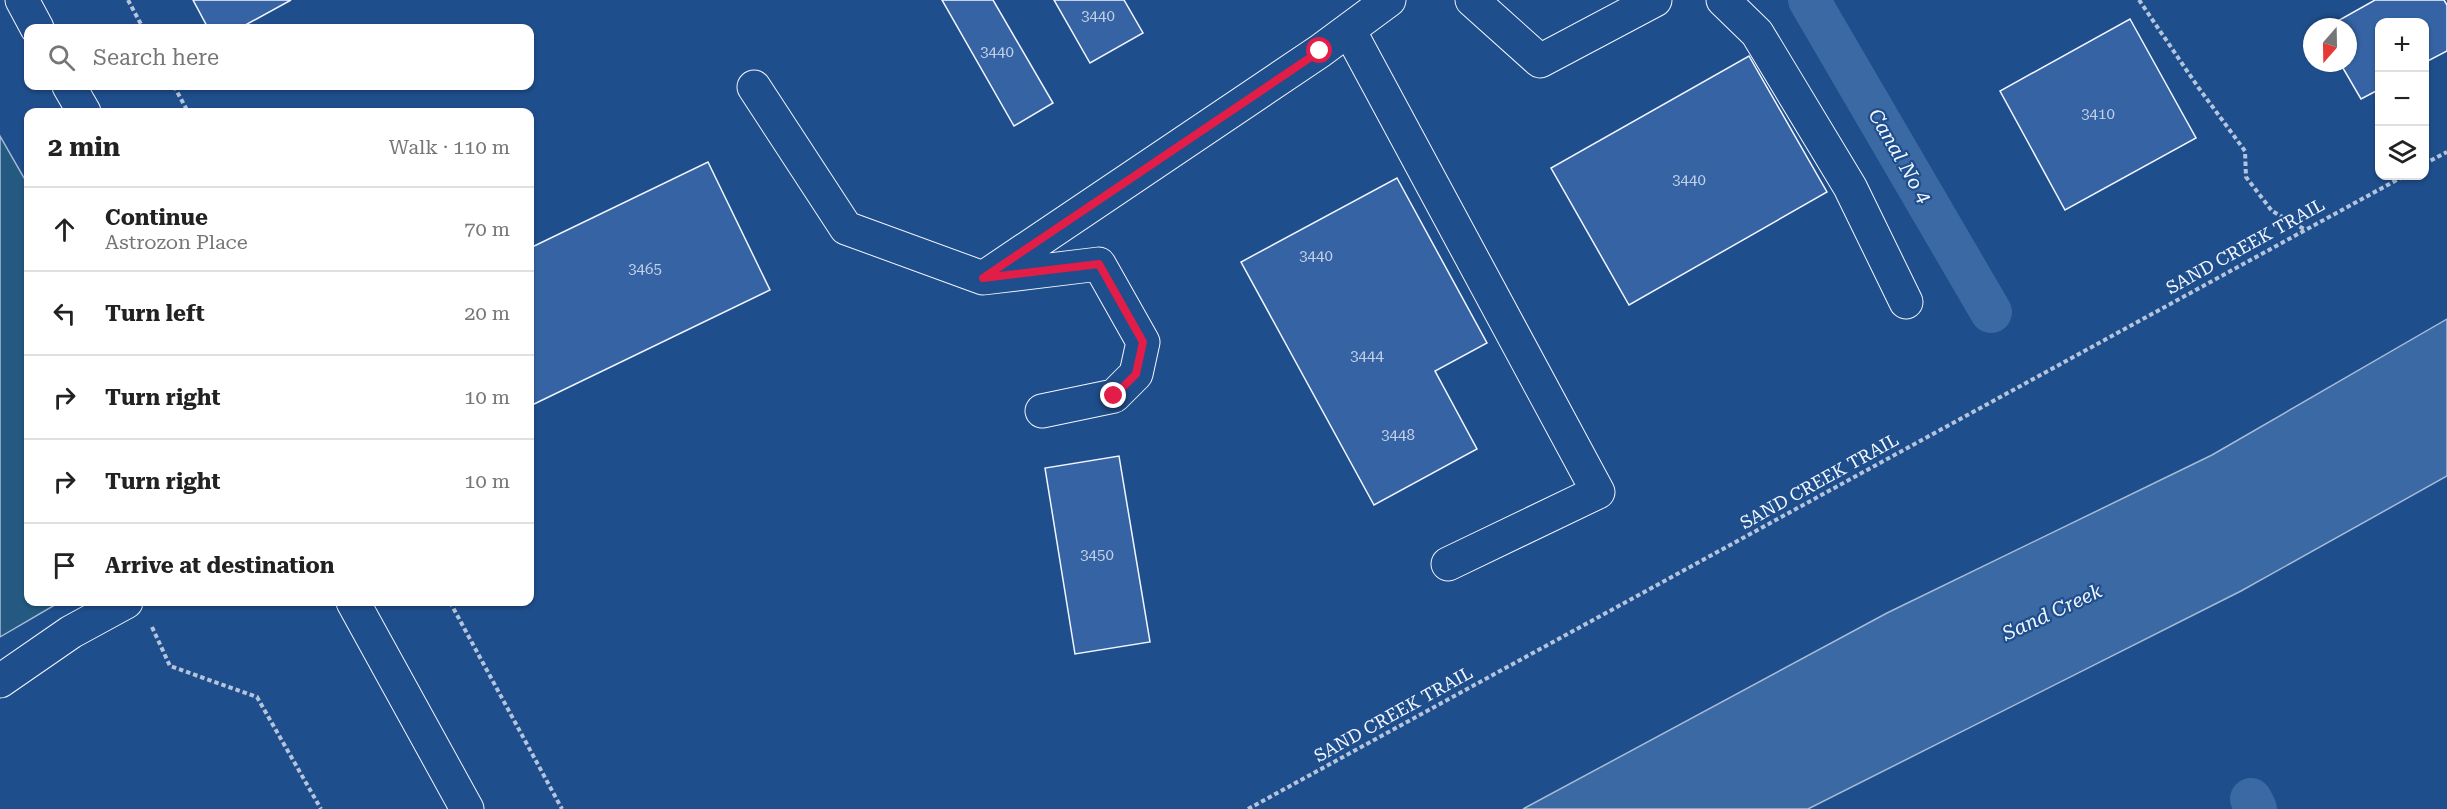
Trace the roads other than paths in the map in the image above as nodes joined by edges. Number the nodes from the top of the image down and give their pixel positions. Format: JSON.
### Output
{"nodes":[{"id":1,"x":22,"y":0,"type":"edge"},
{"id":2,"x":1389,"y":0,"type":"edge"},
{"id":3,"x":1472,"y":0,"type":"edge"},
{"id":4,"x":1655,"y":0,"type":"edge"},
{"id":5,"x":1723,"y":0,"type":"edge"},
{"id":6,"x":35,"y":24,"type":"edge"},
{"id":7,"x":1349,"y":30,"type":"junction"},
{"id":8,"x":754,"y":87,"type":"dead end"},
{"id":9,"x":71,"y":90,"type":"edge"},
{"id":10,"x":82,"y":108,"type":"edge"},
{"id":11,"x":983,"y":278,"type":"junction"},
{"id":12,"x":1906,"y":302,"type":"dead end"},
{"id":13,"x":1042,"y":411,"type":"dead end"},
{"id":14,"x":1448,"y":564,"type":"dead end"},
{"id":15,"x":119,"y":606,"type":"edge"},
{"id":16,"x":355,"y":606,"type":"edge"},
{"id":17,"x":0,"y":681,"type":"edge"},
{"id":18,"x":467,"y":809,"type":"edge"}],
"edges":[{"from":1,"to":6,"type":"street"},
{"from":2,"to":7,"type":"street"},
{"from":3,"to":4,"type":"street"},
{"from":5,"to":12,"type":"street"},
{"from":7,"to":11,"type":"street"},
{"from":7,"to":14,"type":"street"},
{"from":8,"to":11,"type":"street"},
{"from":9,"to":10,"type":"street"},
{"from":11,"to":13,"type":"street"},
{"from":15,"to":17,"type":"street"},
{"from":16,"to":18,"type":"street"}]}
